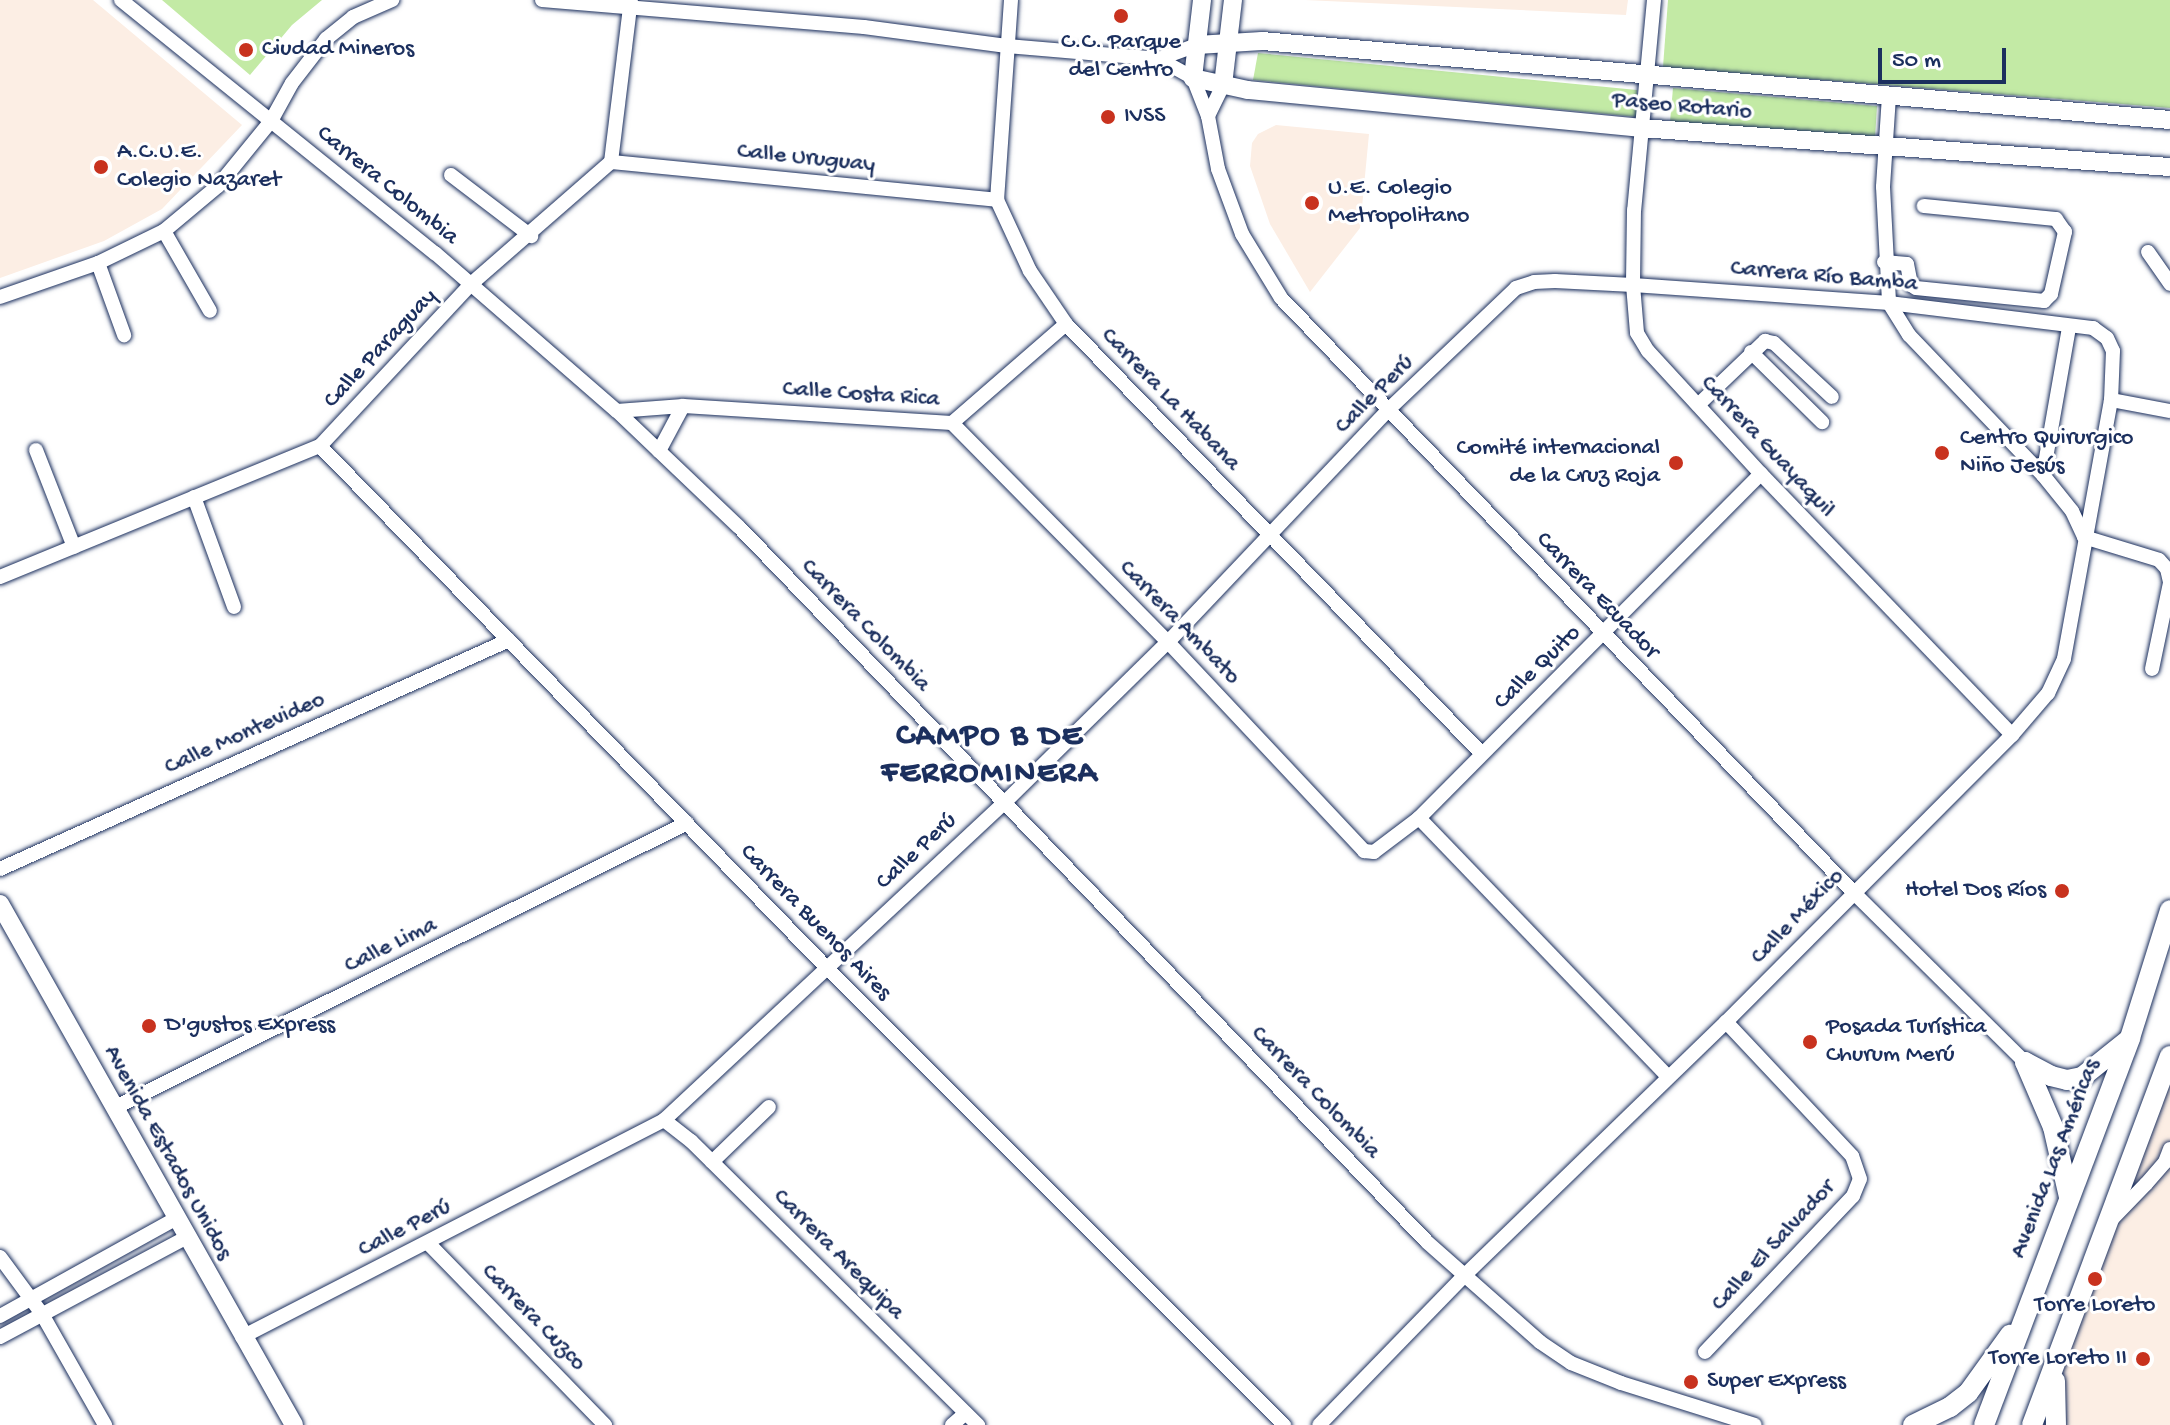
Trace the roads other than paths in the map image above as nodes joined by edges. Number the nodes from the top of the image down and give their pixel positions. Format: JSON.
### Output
{"nodes":[{"id":1,"x":121,"y":0,"type":"edge"},
{"id":2,"x":392,"y":0,"type":"edge"},
{"id":3,"x":542,"y":0,"type":"edge"},
{"id":4,"x":1011,"y":0,"type":"edge"},
{"id":5,"x":1202,"y":0,"type":"edge"},
{"id":6,"x":1233,"y":0,"type":"edge"},
{"id":7,"x":1654,"y":0,"type":"edge"},
{"id":8,"x":630,"y":4,"type":"edge"},
{"id":9,"x":1229,"y":41,"type":"junction"},
{"id":10,"x":1197,"y":45,"type":"junction"},
{"id":11,"x":1007,"y":46,"type":"junction"},
{"id":12,"x":1159,"y":59,"type":"junction"},
{"id":13,"x":1647,"y":76,"type":"junction"},
{"id":14,"x":1193,"y":78,"type":"junction"},
{"id":15,"x":1223,"y":85,"type":"junction"},
{"id":16,"x":1889,"y":96,"type":"junction"},
{"id":17,"x":1208,"y":116,"type":"junction"},
{"id":18,"x":2170,"y":120,"type":"edge"},
{"id":19,"x":271,"y":121,"type":"junction"},
{"id":20,"x":1641,"y":128,"type":"junction"},
{"id":21,"x":1884,"y":147,"type":"junction"},
{"id":22,"x":611,"y":162,"type":"junction"},
{"id":23,"x":2170,"y":167,"type":"edge"},
{"id":24,"x":451,"y":175,"type":"dead end"},
{"id":25,"x":997,"y":200,"type":"junction"},
{"id":26,"x":1924,"y":206,"type":"dead end"},
{"id":27,"x":164,"y":231,"type":"junction"},
{"id":28,"x":531,"y":236,"type":"junction"},
{"id":29,"x":2148,"y":252,"type":"dead end"},
{"id":30,"x":1884,"y":262,"type":"junction"},
{"id":31,"x":98,"y":263,"type":"junction"},
{"id":32,"x":1534,"y":282,"type":"joint"},
{"id":33,"x":471,"y":284,"type":"junction"},
{"id":34,"x":2170,"y":284,"type":"edge"},
{"id":35,"x":1633,"y":285,"type":"junction"},
{"id":36,"x":0,"y":297,"type":"edge"},
{"id":37,"x":1889,"y":303,"type":"junction"},
{"id":38,"x":210,"y":311,"type":"dead end"},
{"id":39,"x":1066,"y":324,"type":"junction"},
{"id":40,"x":2069,"y":327,"type":"junction"},
{"id":41,"x":124,"y":335,"type":"dead end"},
{"id":42,"x":2107,"y":338,"type":"joint"},
{"id":43,"x":1751,"y":352,"type":"junction"},
{"id":44,"x":1832,"y":397,"type":"dead end"},
{"id":45,"x":2111,"y":400,"type":"junction"},
{"id":46,"x":1698,"y":405,"type":"junction"},
{"id":47,"x":683,"y":406,"type":"junction"},
{"id":48,"x":617,"y":411,"type":"junction"},
{"id":49,"x":1387,"y":411,"type":"junction"},
{"id":50,"x":2170,"y":411,"type":"edge"},
{"id":51,"x":1822,"y":422,"type":"dead end"},
{"id":52,"x":952,"y":423,"type":"junction"},
{"id":53,"x":320,"y":446,"type":"junction"},
{"id":54,"x":36,"y":450,"type":"dead end"},
{"id":55,"x":659,"y":451,"type":"junction"},
{"id":56,"x":1761,"y":474,"type":"junction"},
{"id":57,"x":2043,"y":475,"type":"junction"},
{"id":58,"x":194,"y":497,"type":"junction"},
{"id":59,"x":1271,"y":536,"type":"junction"},
{"id":60,"x":2084,"y":537,"type":"junction"},
{"id":61,"x":74,"y":547,"type":"junction"},
{"id":62,"x":0,"y":577,"type":"edge"},
{"id":63,"x":2170,"y":582,"type":"edge"},
{"id":64,"x":234,"y":607,"type":"dead end"},
{"id":65,"x":1605,"y":634,"type":"junction"},
{"id":66,"x":509,"y":640,"type":"junction"},
{"id":67,"x":1168,"y":642,"type":"junction"},
{"id":68,"x":2152,"y":669,"type":"dead end"},
{"id":69,"x":2012,"y":735,"type":"junction"},
{"id":70,"x":1481,"y":753,"type":"junction"},
{"id":71,"x":1005,"y":802,"type":"junction"},
{"id":72,"x":1419,"y":818,"type":"junction"},
{"id":73,"x":687,"y":823,"type":"junction"},
{"id":74,"x":1374,"y":852,"type":"joint"},
{"id":75,"x":0,"y":869,"type":"edge"},
{"id":76,"x":1853,"y":892,"type":"junction"},
{"id":77,"x":0,"y":904,"type":"edge"},
{"id":78,"x":2170,"y":910,"type":"edge"},
{"id":79,"x":826,"y":967,"type":"junction"},
{"id":80,"x":1726,"y":1022,"type":"junction"},
{"id":81,"x":2130,"y":1038,"type":"junction"},
{"id":82,"x":2170,"y":1056,"type":"edge"},
{"id":83,"x":2025,"y":1062,"type":"junction"},
{"id":84,"x":1668,"y":1077,"type":"junction"},
{"id":85,"x":769,"y":1107,"type":"dead end"},
{"id":86,"x":114,"y":1108,"type":"junction"},
{"id":87,"x":664,"y":1120,"type":"junction"},
{"id":88,"x":2170,"y":1149,"type":"edge"},
{"id":89,"x":712,"y":1162,"type":"junction"},
{"id":90,"x":2069,"y":1197,"type":"junction"},
{"id":91,"x":177,"y":1218,"type":"junction"},
{"id":92,"x":2109,"y":1221,"type":"junction"},
{"id":93,"x":187,"y":1237,"type":"junction"},
{"id":94,"x":428,"y":1243,"type":"junction"},
{"id":95,"x":0,"y":1257,"type":"edge"},
{"id":96,"x":1465,"y":1275,"type":"junction"},
{"id":97,"x":31,"y":1299,"type":"junction"},
{"id":98,"x":42,"y":1314,"type":"junction"},
{"id":99,"x":0,"y":1316,"type":"edge"},
{"id":100,"x":2025,"y":1316,"type":"junction"},
{"id":101,"x":0,"y":1337,"type":"edge"},
{"id":102,"x":242,"y":1337,"type":"junction"},
{"id":103,"x":2061,"y":1348,"type":"junction"},
{"id":104,"x":1705,"y":1352,"type":"dead end"},
{"id":105,"x":966,"y":1413,"type":"junction"},
{"id":106,"x":1758,"y":1424,"type":"edge"},
{"id":107,"x":105,"y":1425,"type":"edge"},
{"id":108,"x":294,"y":1425,"type":"edge"},
{"id":109,"x":605,"y":1425,"type":"edge"},
{"id":110,"x":952,"y":1425,"type":"edge"},
{"id":111,"x":978,"y":1425,"type":"edge"},
{"id":112,"x":1284,"y":1425,"type":"edge"},
{"id":113,"x":1319,"y":1425,"type":"edge"},
{"id":114,"x":1913,"y":1425,"type":"edge"},
{"id":115,"x":1984,"y":1425,"type":"edge"},
{"id":116,"x":2032,"y":1425,"type":"edge"},
{"id":117,"x":2056,"y":1425,"type":"edge"}],
"edges":[{"from":1,"to":19,"type":"street","name":"Carrera Colombia"},
{"from":2,"to":19,"type":"street"},
{"from":3,"to":8,"type":"street"},
{"from":4,"to":11,"type":"street","name":"Carrera La Habana"},
{"from":5,"to":10,"type":"street"},
{"from":6,"to":9,"type":"street"},
{"from":7,"to":13,"type":"street","name":"Carrera Guayaquil"},
{"from":8,"to":11,"type":"street"},
{"from":8,"to":22,"type":"street"},
{"from":9,"to":10,"type":"street","name":"Paseo Rotario"},
{"from":9,"to":13,"type":"street","name":"Paseo Rotario"},
{"from":9,"to":15,"type":"street"},
{"from":10,"to":12,"type":"street"},
{"from":10,"to":14,"type":"street"},
{"from":11,"to":12,"type":"street"},
{"from":11,"to":25,"type":"street","name":"Carrera La Habana"},
{"from":12,"to":14,"type":"street"},
{"from":13,"to":16,"type":"street","name":"Paseo Rotario"},
{"from":13,"to":20,"type":"street","name":"Carrera Guayaquil"},
{"from":14,"to":15,"type":"street","name":"Paseo Rotario"},
{"from":14,"to":17,"type":"street","name":"Carrera Ecuador"},
{"from":15,"to":17,"type":"street"},
{"from":15,"to":20,"type":"street","name":"Paseo Rotario"},
{"from":16,"to":18,"type":"street","name":"Paseo Rotario"},
{"from":16,"to":21,"type":"street"},
{"from":17,"to":49,"type":"street","name":"Carrera Ecuador"},
{"from":19,"to":27,"type":"street"},
{"from":19,"to":33,"type":"street","name":"Carrera Colombia"},
{"from":20,"to":21,"type":"street","name":"Paseo Rotario"},
{"from":20,"to":35,"type":"street","name":"Carrera Guayaquil"},
{"from":21,"to":23,"type":"street","name":"Paseo Rotario"},
{"from":21,"to":30,"type":"street"},
{"from":22,"to":25,"type":"street","name":"Calle Uruguay"},
{"from":22,"to":28,"type":"street","name":"Calle Paraguay"},
{"from":24,"to":28,"type":"street"},
{"from":25,"to":39,"type":"street","name":"Carrera La Habana"},
{"from":26,"to":30,"type":"street"},
{"from":27,"to":31,"type":"street"},
{"from":27,"to":38,"type":"street"},
{"from":28,"to":33,"type":"street","name":"Calle Paraguay"},
{"from":29,"to":34,"type":"street"},
{"from":30,"to":37,"type":"street"},
{"from":31,"to":36,"type":"street"},
{"from":31,"to":41,"type":"street"},
{"from":32,"to":35,"type":"street","name":"Carrera Río Bamba"},
{"from":32,"to":49,"type":"street","name":"Calle Perú"},
{"from":33,"to":48,"type":"street","name":"Carrera Colombia"},
{"from":33,"to":53,"type":"street","name":"Calle Paraguay"},
{"from":35,"to":37,"type":"street","name":"Carrera Río Bamba"},
{"from":35,"to":46,"type":"street","name":"Carrera Guayaquil"},
{"from":37,"to":40,"type":"street","name":"Carrera Río Bamba"},
{"from":37,"to":57,"type":"street"},
{"from":39,"to":52,"type":"street","name":"Calle Costa Rica"},
{"from":39,"to":59,"type":"street","name":"Carrera La Habana"},
{"from":40,"to":42,"type":"street","name":"Carrera Río Bamba"},
{"from":40,"to":57,"type":"street"},
{"from":42,"to":45,"type":"street","name":"Calle México"},
{"from":43,"to":44,"type":"street"},
{"from":43,"to":46,"type":"street"},
{"from":43,"to":51,"type":"street"},
{"from":45,"to":50,"type":"street"},
{"from":45,"to":60,"type":"street","name":"Calle México"},
{"from":46,"to":56,"type":"street","name":"Carrera Guayaquil"},
{"from":47,"to":48,"type":"street","name":"Calle Costa Rica"},
{"from":47,"to":52,"type":"street","name":"Calle Costa Rica"},
{"from":47,"to":55,"type":"street"},
{"from":48,"to":55,"type":"street","name":"Carrera Colombia"},
{"from":49,"to":59,"type":"street","name":"Calle Perú"},
{"from":49,"to":65,"type":"street","name":"Carrera Ecuador"},
{"from":52,"to":67,"type":"street","name":"Carrera Ambato"},
{"from":53,"to":58,"type":"street","name":"Calle Paraguay"},
{"from":53,"to":66,"type":"street","name":"Carrera Buenos Aires"},
{"from":54,"to":61,"type":"street"},
{"from":55,"to":71,"type":"street","name":"Carrera Colombia"},
{"from":56,"to":65,"type":"street","name":"Calle Quito"},
{"from":56,"to":69,"type":"street","name":"Carrera Guayaquil"},
{"from":57,"to":60,"type":"street"},
{"from":58,"to":61,"type":"street","name":"Calle Paraguay"},
{"from":58,"to":64,"type":"street"},
{"from":59,"to":67,"type":"street","name":"Calle Perú"},
{"from":59,"to":70,"type":"street","name":"Carrera La Habana"},
{"from":60,"to":63,"type":"street"},
{"from":60,"to":69,"type":"street","name":"Calle México"},
{"from":61,"to":62,"type":"street","name":"Calle Paraguay"},
{"from":63,"to":68,"type":"street"},
{"from":65,"to":70,"type":"street","name":"Calle Quito"},
{"from":65,"to":76,"type":"street","name":"Carrera Ecuador"},
{"from":66,"to":73,"type":"street","name":"Carrera Buenos Aires"},
{"from":66,"to":75,"type":"street","name":"Calle Montevideo"},
{"from":67,"to":71,"type":"street","name":"Calle Perú"},
{"from":67,"to":74,"type":"street","name":"Carrera Ambato"},
{"from":69,"to":76,"type":"street","name":"Calle México"},
{"from":70,"to":72,"type":"street","name":"Calle Quito"},
{"from":71,"to":79,"type":"street","name":"Calle Perú"},
{"from":71,"to":96,"type":"street","name":"Carrera Colombia"},
{"from":72,"to":74,"type":"street","name":"Calle Quito"},
{"from":72,"to":84,"type":"street"},
{"from":73,"to":79,"type":"street","name":"Carrera Buenos Aires"},
{"from":73,"to":86,"type":"street","name":"Calle Lima"},
{"from":76,"to":80,"type":"street","name":"Calle México"},
{"from":76,"to":83,"type":"street","name":"Carrera Ecuador"},
{"from":77,"to":86,"type":"street","name":"Avenida Estados Unidos"},
{"from":78,"to":81,"type":"main road","name":"Avenida Las Américas"},
{"from":79,"to":87,"type":"street","name":"Calle Perú"},
{"from":79,"to":112,"type":"street","name":"Carrera Buenos Aires"},
{"from":80,"to":84,"type":"street","name":"Calle México"},
{"from":80,"to":104,"type":"street","name":"Calle El Salvador"},
{"from":81,"to":83,"type":"main road"},
{"from":81,"to":90,"type":"main road","name":"Avenida Las Américas"},
{"from":82,"to":92,"type":"main road"},
{"from":83,"to":90,"type":"main road"},
{"from":84,"to":96,"type":"street","name":"Calle México"},
{"from":85,"to":89,"type":"street"},
{"from":86,"to":91,"type":"street","name":"Avenida Estados Unidos"},
{"from":87,"to":89,"type":"street","name":"Carrera Arequipa"},
{"from":87,"to":94,"type":"street","name":"Calle Perú"},
{"from":88,"to":92,"type":"street"},
{"from":89,"to":105,"type":"street","name":"Carrera Arequipa"},
{"from":90,"to":100,"type":"main road","name":"Avenida Las Américas"},
{"from":91,"to":93,"type":"street","name":"Avenida Estados Unidos"},
{"from":91,"to":97,"type":"street"},
{"from":92,"to":103,"type":"main road"},
{"from":93,"to":98,"type":"street"},
{"from":93,"to":102,"type":"street","name":"Avenida Estados Unidos"},
{"from":94,"to":102,"type":"street","name":"Calle Perú"},
{"from":94,"to":109,"type":"street","name":"Carrera Cuzco"},
{"from":95,"to":97,"type":"street"},
{"from":96,"to":106,"type":"street","name":"Carrera Colombia"},
{"from":96,"to":113,"type":"street","name":"Calle México"},
{"from":97,"to":98,"type":"street"},
{"from":97,"to":99,"type":"street"},
{"from":98,"to":101,"type":"street"},
{"from":98,"to":107,"type":"street"},
{"from":100,"to":114,"type":"main road"},
{"from":100,"to":115,"type":"main road","name":"Avenida Las Américas"},
{"from":102,"to":108,"type":"street","name":"Avenida Estados Unidos"},
{"from":103,"to":116,"type":"main road"},
{"from":103,"to":117,"type":"main road"},
{"from":105,"to":110,"type":"street"},
{"from":105,"to":111,"type":"street","name":"Carrera Arequipa"}]}
